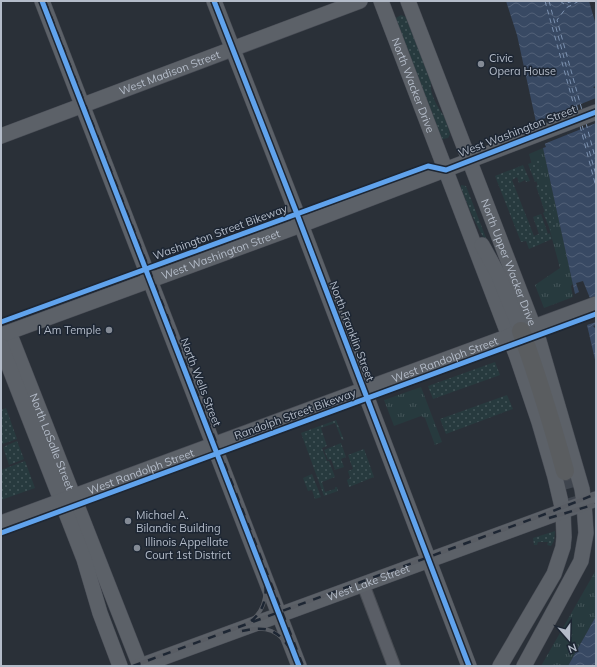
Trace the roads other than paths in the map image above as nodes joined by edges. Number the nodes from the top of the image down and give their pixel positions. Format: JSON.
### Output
{"nodes":[{"id":1,"x":42,"y":1,"type":"edge"},
{"id":2,"x":214,"y":1,"type":"edge"},
{"id":3,"x":360,"y":1,"type":"edge"},
{"id":4,"x":381,"y":1,"type":"edge"},
{"id":5,"x":410,"y":6,"type":"edge"},
{"id":6,"x":388,"y":20,"type":"junction"},
{"id":7,"x":235,"y":53,"type":"junction"},
{"id":8,"x":83,"y":106,"type":"junction"},
{"id":9,"x":596,"y":112,"type":"edge"},
{"id":10,"x":458,"y":133,"type":"junction"},
{"id":11,"x":1,"y":136,"type":"edge"},
{"id":12,"x":434,"y":142,"type":"junction"},
{"id":13,"x":469,"y":161,"type":"junction"},
{"id":14,"x":446,"y":170,"type":"junction"},
{"id":15,"x":301,"y":225,"type":"junction"},
{"id":16,"x":149,"y":276,"type":"junction"},
{"id":17,"x":591,"y":306,"type":"edge"},
{"id":18,"x":521,"y":331,"type":"junction"},
{"id":19,"x":1,"y":338,"type":"edge"},
{"id":20,"x":364,"y":390,"type":"junction"},
{"id":21,"x":214,"y":444,"type":"junction"},
{"id":22,"x":566,"y":471,"type":"tunnel mouth"},
{"id":23,"x":68,"y":498,"type":"junction"},
{"id":24,"x":590,"y":501,"type":"edge"},
{"id":25,"x":563,"y":511,"type":"junction"},
{"id":26,"x":1,"y":523,"type":"edge"},
{"id":27,"x":428,"y":560,"type":"junction"},
{"id":28,"x":363,"y":584,"type":"junction"},
{"id":29,"x":280,"y":614,"type":"junction"},
{"id":30,"x":120,"y":666,"type":"edge"},
{"id":31,"x":140,"y":666,"type":"edge"},
{"id":32,"x":300,"y":666,"type":"edge"},
{"id":33,"x":394,"y":666,"type":"edge"},
{"id":34,"x":469,"y":666,"type":"edge"},
{"id":35,"x":500,"y":666,"type":"edge"},
{"id":36,"x":524,"y":666,"type":"edge"}],
"edges":[{"from":1,"to":8,"type":"main road","name":"North Wells Street"},
{"from":2,"to":7,"type":"main road","name":"North Franklin Street"},
{"from":3,"to":7,"type":"main road","name":"West Madison Street"},
{"from":4,"to":6,"type":"main road","name":"North Wacker Drive"},
{"from":5,"to":6,"type":"main road"},
{"from":5,"to":10,"type":"main road"},
{"from":6,"to":12,"type":"main road","name":"North Wacker Drive"},
{"from":7,"to":8,"type":"main road","name":"West Madison Street"},
{"from":7,"to":15,"type":"main road","name":"North Franklin Street"},
{"from":8,"to":11,"type":"main road","name":"West Madison Street"},
{"from":8,"to":16,"type":"main road","name":"North Wells Street"},
{"from":9,"to":13,"type":"main road","name":"West Washington Street"},
{"from":10,"to":12,"type":"main road"},
{"from":10,"to":13,"type":"main road"},
{"from":12,"to":14,"type":"main road","name":"North Wacker Drive"},
{"from":13,"to":14,"type":"main road","name":"West Washington Street"},
{"from":13,"to":18,"type":"main road","name":"North Upper Wacker Drive"},
{"from":14,"to":15,"type":"main road","name":"West Washington Street"},
{"from":14,"to":18,"type":"main road"},
{"from":15,"to":16,"type":"main road","name":"West Washington Street"},
{"from":15,"to":20,"type":"main road","name":"North Franklin Street"},
{"from":16,"to":19,"type":"main road","name":"West Washington Street"},
{"from":16,"to":21,"type":"main road","name":"North Wells Street"},
{"from":17,"to":18,"type":"main road","name":"West Randolph Street"},
{"from":18,"to":20,"type":"main road","name":"West Randolph Street"},
{"from":18,"to":22,"type":"highway"},
{"from":18,"to":24,"type":"main road","name":"North Upper Wacker Drive"},
{"from":18,"to":25,"type":"main road","name":"North Upper Wacker Drive"},
{"from":19,"to":23,"type":"main road","name":"North LaSalle Street"},
{"from":20,"to":21,"type":"main road","name":"West Randolph Street"},
{"from":20,"to":27,"type":"main road","name":"North Franklin Street"},
{"from":21,"to":23,"type":"main road","name":"West Randolph Street"},
{"from":21,"to":29,"type":"main road","name":"North Wells Street"},
{"from":23,"to":26,"type":"main road","name":"West Randolph Street"},
{"from":23,"to":30,"type":"main road","name":"North LaSalle Street"},
{"from":23,"to":31,"type":"main road","name":"North LaSalle Street"},
{"from":24,"to":25,"type":"main road","name":"West Lake Street"},
{"from":24,"to":36,"type":"main road","name":"North Upper Wacker Drive"},
{"from":25,"to":27,"type":"main road","name":"West Lake Street"},
{"from":25,"to":35,"type":"main road","name":"North Upper Wacker Drive"},
{"from":27,"to":28,"type":"main road","name":"West Lake Street"},
{"from":27,"to":34,"type":"main road","name":"North Franklin Street"},
{"from":28,"to":29,"type":"main road","name":"West Lake Street"},
{"from":28,"to":33,"type":"street"},
{"from":29,"to":31,"type":"main road","name":"West Lake Street"},
{"from":29,"to":32,"type":"main road","name":"North Wells Street"}]}
